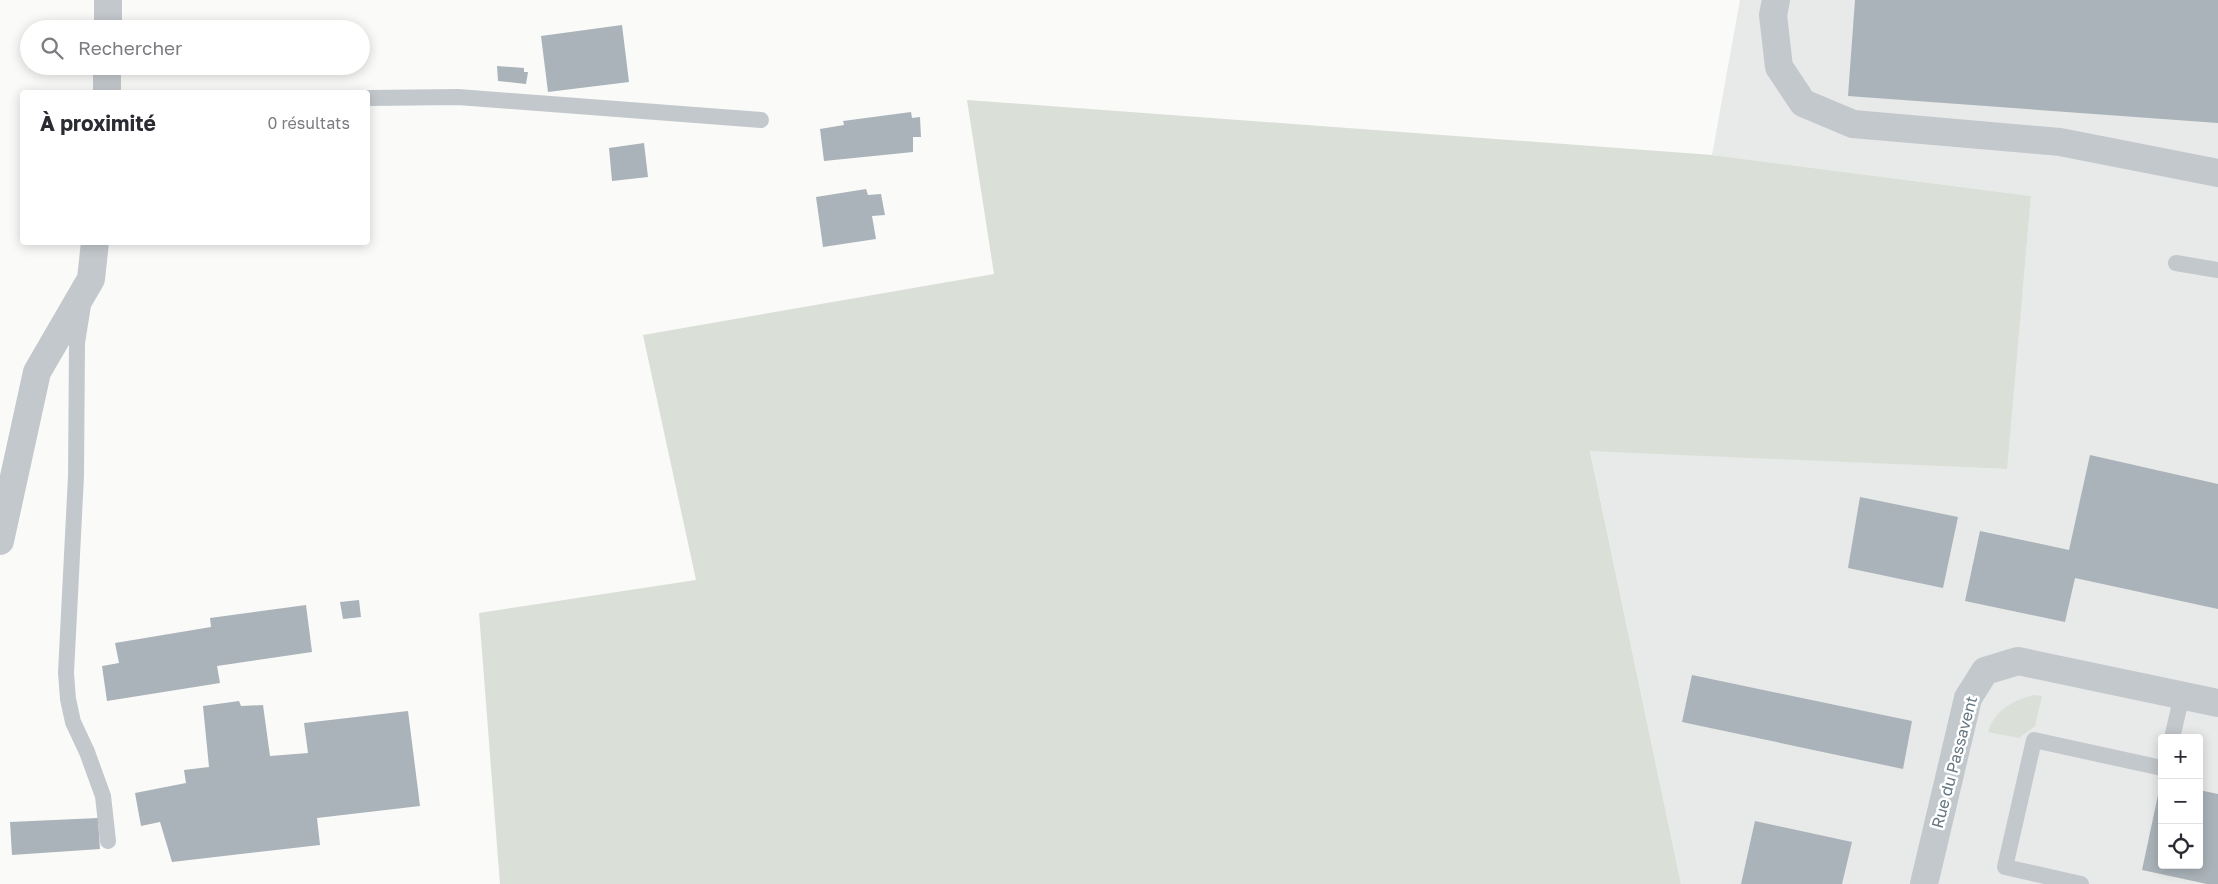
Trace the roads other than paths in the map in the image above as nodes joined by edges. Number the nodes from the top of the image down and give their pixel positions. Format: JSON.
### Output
{"nodes":[{"id":1,"x":108,"y":0,"type":"edge"},
{"id":2,"x":1776,"y":0,"type":"edge"},
{"id":3,"x":108,"y":20,"type":"edge"},
{"id":4,"x":107,"y":75,"type":"edge"},
{"id":5,"x":107,"y":90,"type":"edge"},
{"id":6,"x":370,"y":98,"type":"edge"},
{"id":7,"x":761,"y":120,"type":"dead end"},
{"id":8,"x":2218,"y":173,"type":"edge"},
{"id":9,"x":95,"y":245,"type":"edge"},
{"id":10,"x":2176,"y":263,"type":"dead end"},
{"id":11,"x":2218,"y":270,"type":"edge"},
{"id":12,"x":91,"y":279,"type":"junction"},
{"id":13,"x":0,"y":541,"type":"edge"},
{"id":14,"x":2182,"y":695,"type":"junction"},
{"id":15,"x":2218,"y":703,"type":"edge"},
{"id":16,"x":2173,"y":734,"type":"edge"},
{"id":17,"x":2158,"y":767,"type":"edge"},
{"id":18,"x":108,"y":841,"type":"dead end"},
{"id":19,"x":1924,"y":884,"type":"edge"},
{"id":20,"x":2081,"y":884,"type":"edge"}],
"edges":[{"from":1,"to":3,"type":"street"},
{"from":2,"to":8,"type":"street"},
{"from":4,"to":5,"type":"street"},
{"from":6,"to":7,"type":"lane"},
{"from":9,"to":12,"type":"street"},
{"from":10,"to":11,"type":"lane"},
{"from":12,"to":13,"type":"street"},
{"from":12,"to":18,"type":"lane"},
{"from":14,"to":15,"type":"street","name":"Rue du Passavent"},
{"from":14,"to":16,"type":"lane"},
{"from":14,"to":19,"type":"street","name":"Rue du Passavent"},
{"from":17,"to":20,"type":"lane"}]}
